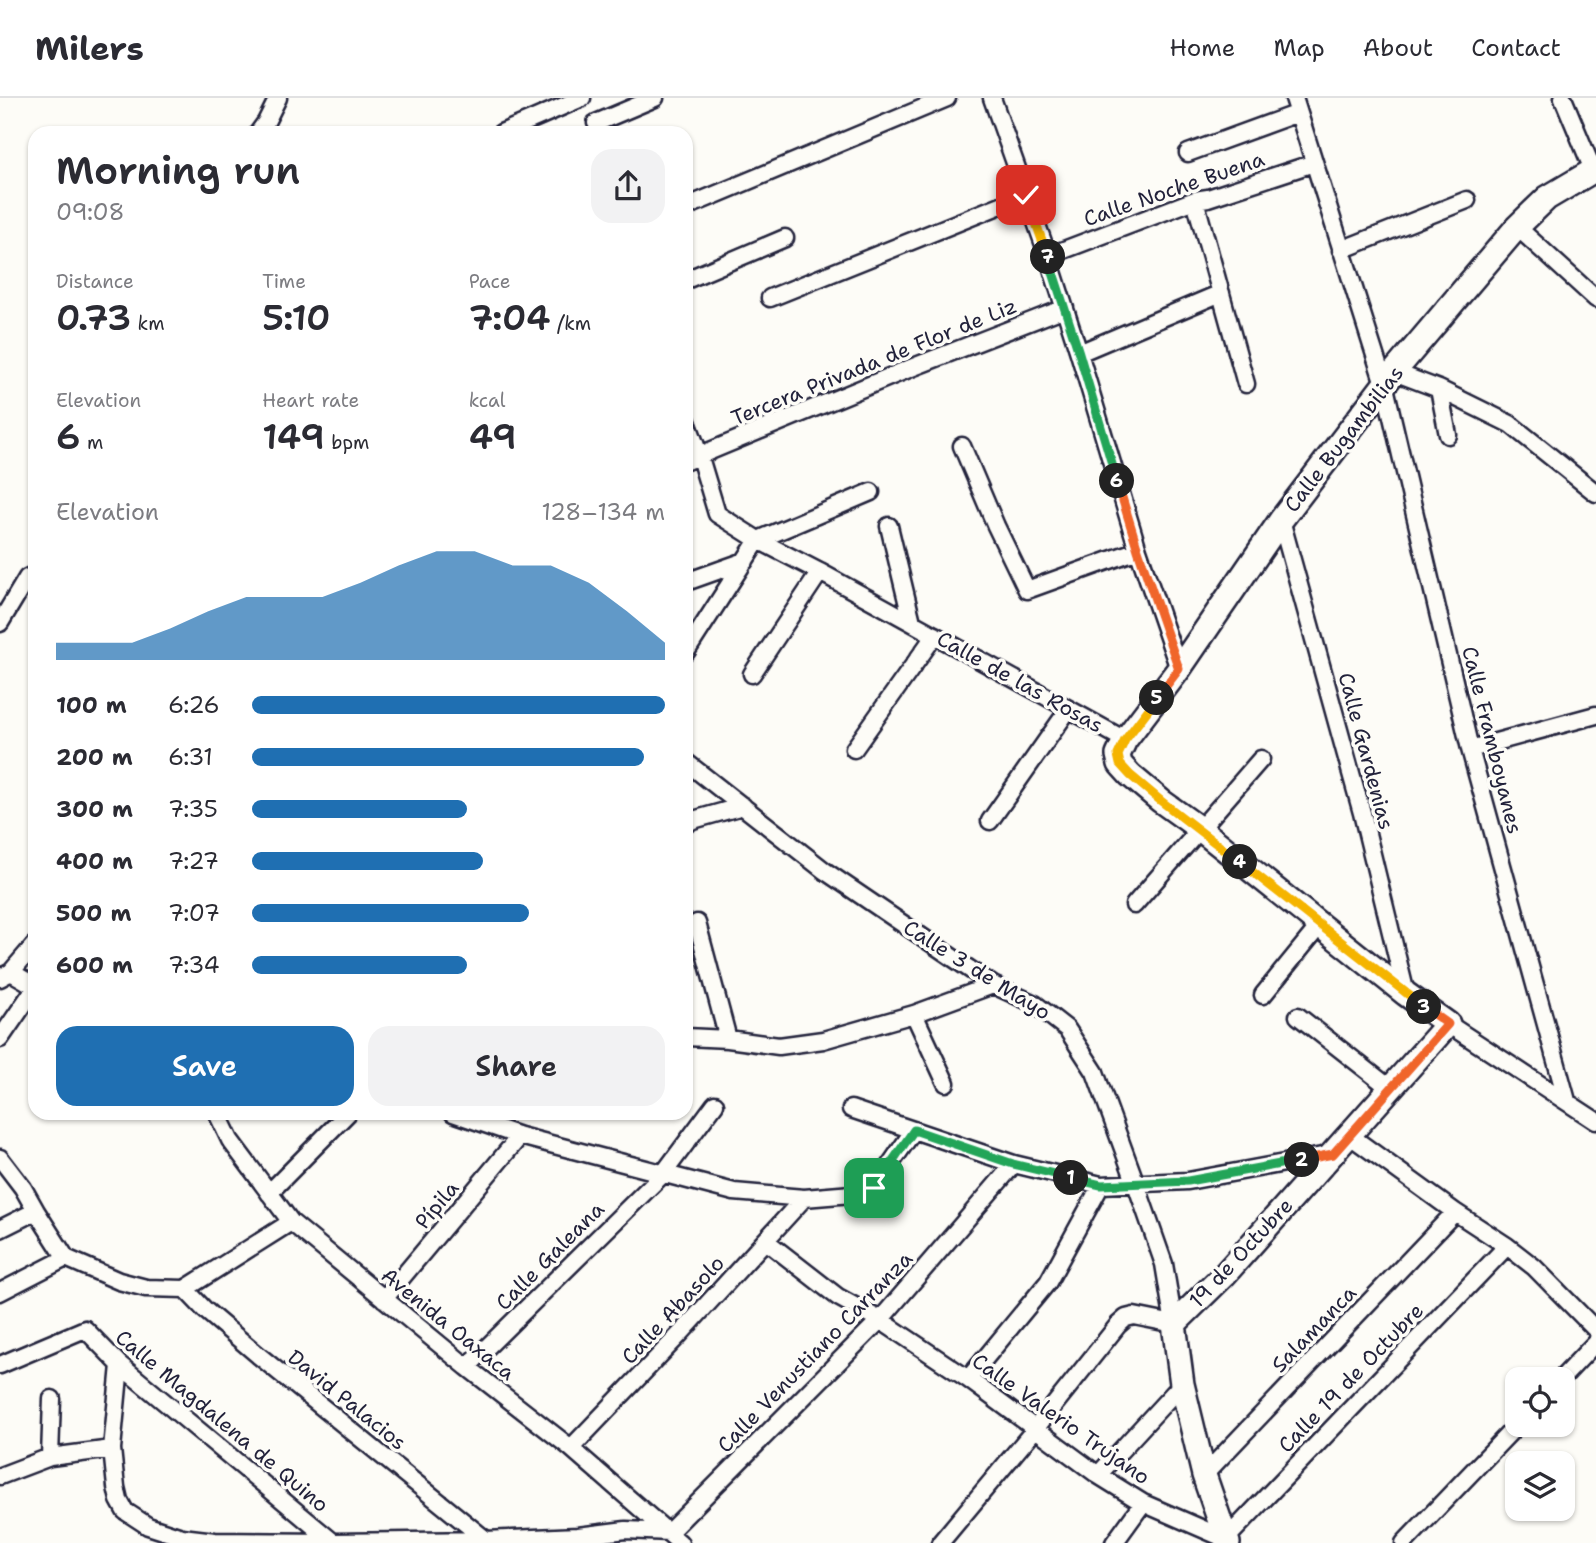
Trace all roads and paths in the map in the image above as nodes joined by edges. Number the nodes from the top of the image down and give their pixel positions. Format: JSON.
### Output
{"nodes":[{"id":1,"x":278,"y":98,"type":"edge"},
{"id":2,"x":584,"y":98,"type":"edge"},
{"id":3,"x":655,"y":98,"type":"edge"},
{"id":4,"x":947,"y":98,"type":"edge"},
{"id":5,"x":992,"y":98,"type":"edge"},
{"id":6,"x":1563,"y":98,"type":"edge"},
{"id":7,"x":1296,"y":106,"type":"edge"},
{"id":8,"x":264,"y":126,"type":"edge"},
{"id":9,"x":518,"y":126,"type":"edge"},
{"id":10,"x":596,"y":126,"type":"edge"},
{"id":11,"x":601,"y":126,"type":"edge"},
{"id":12,"x":1188,"y":153,"type":"dead end"},
{"id":13,"x":1314,"y":163,"type":"junction"},
{"id":14,"x":1595,"y":171,"type":"edge"},
{"id":15,"x":1026,"y":195,"type":"junction"},
{"id":16,"x":1195,"y":200,"type":"junction"},
{"id":17,"x":1467,"y":200,"type":"dead end"},
{"id":18,"x":693,"y":204,"type":"edge"},
{"id":19,"x":1517,"y":227,"type":"junction"},
{"id":20,"x":785,"y":238,"type":"dead end"},
{"id":21,"x":1341,"y":250,"type":"junction"},
{"id":22,"x":1048,"y":256,"type":"junction"},
{"id":23,"x":693,"y":277,"type":"edge"},
{"id":24,"x":1221,"y":293,"type":"junction"},
{"id":25,"x":770,"y":298,"type":"dead end"},
{"id":26,"x":1596,"y":299,"type":"edge"},
{"id":27,"x":1065,"y":308,"type":"junction"},
{"id":28,"x":1079,"y":353,"type":"junction"},
{"id":29,"x":1390,"y":379,"type":"junction"},
{"id":30,"x":1246,"y":384,"type":"dead end"},
{"id":31,"x":1439,"y":389,"type":"junction"},
{"id":32,"x":1448,"y":435,"type":"dead end"},
{"id":33,"x":962,"y":446,"type":"dead end"},
{"id":34,"x":693,"y":458,"type":"edge"},
{"id":35,"x":871,"y":492,"type":"dead end"},
{"id":36,"x":1596,"y":493,"type":"edge"},
{"id":37,"x":1281,"y":520,"type":"junction"},
{"id":38,"x":889,"y":526,"type":"dead end"},
{"id":39,"x":758,"y":540,"type":"junction"},
{"id":40,"x":1138,"y":550,"type":"junction"},
{"id":41,"x":745,"y":561,"type":"junction"},
{"id":42,"x":820,"y":572,"type":"junction"},
{"id":43,"x":28,"y":578,"type":"edge"},
{"id":44,"x":693,"y":580,"type":"edge"},
{"id":45,"x":912,"y":622,"type":"junction"},
{"id":46,"x":0,"y":623,"type":"edge"},
{"id":47,"x":935,"y":635,"type":"junction"},
{"id":48,"x":693,"y":639,"type":"edge"},
{"id":49,"x":1179,"y":669,"type":"junction"},
{"id":50,"x":752,"y":674,"type":"dead end"},
{"id":51,"x":1069,"y":710,"type":"junction"},
{"id":52,"x":1596,"y":715,"type":"edge"},
{"id":53,"x":1125,"y":740,"type":"junction"},
{"id":54,"x":854,"y":749,"type":"dead end"},
{"id":55,"x":1470,"y":749,"type":"junction"},
{"id":56,"x":1261,"y":759,"type":"dead end"},
{"id":57,"x":693,"y":767,"type":"edge"},
{"id":58,"x":743,"y":806,"type":"junction"},
{"id":59,"x":693,"y":820,"type":"edge"},
{"id":60,"x":990,"y":821,"type":"dead end"},
{"id":61,"x":1200,"y":829,"type":"junction"},
{"id":62,"x":1134,"y":905,"type":"dead end"},
{"id":63,"x":697,"y":923,"type":"dead end"},
{"id":64,"x":1320,"y":925,"type":"junction"},
{"id":65,"x":28,"y":951,"type":"edge"},
{"id":66,"x":6,"y":975,"type":"edge"},
{"id":67,"x":28,"y":984,"type":"edge"},
{"id":68,"x":993,"y":985,"type":"junction"},
{"id":69,"x":1406,"y":994,"type":"junction"},
{"id":70,"x":1263,"y":995,"type":"dead end"},
{"id":71,"x":28,"y":997,"type":"edge"},
{"id":72,"x":914,"y":1014,"type":"junction"},
{"id":73,"x":1298,"y":1016,"type":"dead end"},
{"id":74,"x":1448,"y":1024,"type":"junction"},
{"id":75,"x":693,"y":1037,"type":"edge"},
{"id":76,"x":0,"y":1039,"type":"edge"},
{"id":77,"x":728,"y":1039,"type":"junction"},
{"id":78,"x":946,"y":1083,"type":"dead end"},
{"id":79,"x":1391,"y":1089,"type":"junction"},
{"id":80,"x":1567,"y":1101,"type":"junction"},
{"id":81,"x":715,"y":1104,"type":"dead end"},
{"id":82,"x":851,"y":1109,"type":"dead end"},
{"id":83,"x":220,"y":1120,"type":"edge"},
{"id":84,"x":341,"y":1120,"type":"edge"},
{"id":85,"x":473,"y":1120,"type":"edge"},
{"id":86,"x":1596,"y":1121,"type":"edge"},
{"id":87,"x":914,"y":1130,"type":"junction"},
{"id":88,"x":1349,"y":1135,"type":"junction"},
{"id":89,"x":520,"y":1136,"type":"junction"},
{"id":90,"x":1333,"y":1154,"type":"junction"},
{"id":91,"x":0,"y":1158,"type":"edge"},
{"id":92,"x":1013,"y":1164,"type":"junction"},
{"id":93,"x":663,"y":1174,"type":"junction"},
{"id":94,"x":1136,"y":1184,"type":"junction"},
{"id":95,"x":1101,"y":1185,"type":"junction"},
{"id":96,"x":269,"y":1193,"type":"junction"},
{"id":97,"x":804,"y":1198,"type":"junction"},
{"id":98,"x":36,"y":1211,"type":"junction"},
{"id":99,"x":1455,"y":1212,"type":"junction"},
{"id":100,"x":291,"y":1222,"type":"junction"},
{"id":101,"x":0,"y":1229,"type":"edge"},
{"id":102,"x":766,"y":1241,"type":"junction"},
{"id":103,"x":1507,"y":1246,"type":"junction"},
{"id":104,"x":66,"y":1258,"type":"junction"},
{"id":105,"x":185,"y":1289,"type":"junction"},
{"id":106,"x":0,"y":1292,"type":"edge"},
{"id":107,"x":384,"y":1299,"type":"junction"},
{"id":108,"x":880,"y":1320,"type":"junction"},
{"id":109,"x":1174,"y":1324,"type":"junction"},
{"id":110,"x":1596,"y":1331,"type":"edge"},
{"id":111,"x":1596,"y":1342,"type":"edge"},
{"id":112,"x":0,"y":1365,"type":"edge"},
{"id":113,"x":120,"y":1365,"type":"junction"},
{"id":114,"x":467,"y":1367,"type":"junction"},
{"id":115,"x":1572,"y":1367,"type":"edge"},
{"id":116,"x":968,"y":1379,"type":"junction"},
{"id":117,"x":1182,"y":1384,"type":"junction"},
{"id":118,"x":52,"y":1399,"type":"dead end"},
{"id":119,"x":1035,"y":1429,"type":"junction"},
{"id":120,"x":1506,"y":1437,"type":"edge"},
{"id":121,"x":571,"y":1448,"type":"junction"},
{"id":122,"x":112,"y":1449,"type":"junction"},
{"id":123,"x":50,"y":1457,"type":"junction"},
{"id":124,"x":1098,"y":1475,"type":"junction"},
{"id":125,"x":1204,"y":1475,"type":"junction"},
{"id":126,"x":0,"y":1476,"type":"edge"},
{"id":127,"x":1143,"y":1503,"type":"junction"},
{"id":128,"x":674,"y":1538,"type":"edge"},
{"id":129,"x":486,"y":1540,"type":"junction"},
{"id":130,"x":1227,"y":1541,"type":"edge"},
{"id":131,"x":333,"y":1542,"type":"edge"},
{"id":132,"x":940,"y":1543,"type":"edge"},
{"id":133,"x":1114,"y":1543,"type":"edge"},
{"id":134,"x":1404,"y":1543,"type":"edge"}],
"edges":[{"from":1,"to":8,"type":"street"},
{"from":2,"to":9,"type":"street"},
{"from":2,"to":10,"type":"street"},
{"from":3,"to":11,"type":"street"},
{"from":4,"to":18,"type":"street"},
{"from":5,"to":15,"type":"street"},
{"from":6,"to":14,"type":"street"},
{"from":7,"to":12,"type":"street"},
{"from":7,"to":13,"type":"street","name":"Calle Framboyanes"},
{"from":13,"to":16,"type":"street","name":"Calle Noche Buena"},
{"from":13,"to":21,"type":"street","name":"Calle Framboyanes"},
{"from":14,"to":19,"type":"street","name":"Calle Bugambilias"},
{"from":15,"to":22,"type":"street"},
{"from":15,"to":25,"type":"street"},
{"from":16,"to":22,"type":"street","name":"Calle Noche Buena"},
{"from":16,"to":24,"type":"street"},
{"from":17,"to":21,"type":"street"},
{"from":19,"to":26,"type":"street"},
{"from":19,"to":29,"type":"street","name":"Calle Bugambilias"},
{"from":20,"to":23,"type":"street"},
{"from":21,"to":29,"type":"street","name":"Calle Framboyanes"},
{"from":22,"to":27,"type":"street"},
{"from":24,"to":28,"type":"street"},
{"from":24,"to":30,"type":"street"},
{"from":27,"to":28,"type":"street"},
{"from":27,"to":34,"type":"street","name":"Tercera Privada de Flor de Liz"},
{"from":28,"to":40,"type":"street"},
{"from":29,"to":31,"type":"street"},
{"from":29,"to":37,"type":"street","name":"Calle Bugambilias"},
{"from":29,"to":55,"type":"street","name":"Calle Framboyanes"},
{"from":31,"to":32,"type":"street"},
{"from":31,"to":36,"type":"street"},
{"from":33,"to":40,"type":"street"},
{"from":34,"to":39,"type":"street","name":"Calle de las Rosas"},
{"from":35,"to":39,"type":"street"},
{"from":37,"to":49,"type":"street","name":"Calle Bugambilias"},
{"from":37,"to":69,"type":"street","name":"Calle Gardenias"},
{"from":38,"to":45,"type":"street"},
{"from":39,"to":41,"type":"street"},
{"from":39,"to":42,"type":"street","name":"Calle de las Rosas"},
{"from":40,"to":49,"type":"street"},
{"from":41,"to":44,"type":"street"},
{"from":41,"to":48,"type":"street"},
{"from":42,"to":45,"type":"street","name":"Calle de las Rosas"},
{"from":42,"to":50,"type":"street"},
{"from":43,"to":46,"type":"street"},
{"from":45,"to":47,"type":"street","name":"Calle de las Rosas"},
{"from":47,"to":51,"type":"street","name":"Calle de las Rosas"},
{"from":47,"to":54,"type":"street"},
{"from":49,"to":53,"type":"street","name":"Calle Bugambilias"},
{"from":51,"to":53,"type":"street","name":"Calle de las Rosas"},
{"from":51,"to":60,"type":"street"},
{"from":52,"to":55,"type":"street"},
{"from":53,"to":61,"type":"street","name":"Calle de las Rosas"},
{"from":55,"to":80,"type":"street","name":"Calle Framboyanes"},
{"from":56,"to":61,"type":"street"},
{"from":57,"to":58,"type":"street","name":"Calle 3 de Mayo"},
{"from":58,"to":59,"type":"street"},
{"from":58,"to":68,"type":"street","name":"Calle 3 de Mayo"},
{"from":61,"to":62,"type":"street"},
{"from":61,"to":64,"type":"street","name":"Calle de las Rosas"},
{"from":63,"to":77,"type":"street"},
{"from":64,"to":69,"type":"street","name":"Calle de las Rosas"},
{"from":64,"to":70,"type":"street"},
{"from":65,"to":66,"type":"street"},
{"from":66,"to":67,"type":"street"},
{"from":68,"to":72,"type":"street"},
{"from":68,"to":94,"type":"street","name":"Calle 3 de Mayo"},
{"from":69,"to":74,"type":"street","name":"Calle de las Rosas"},
{"from":71,"to":76,"type":"street"},
{"from":72,"to":77,"type":"street"},
{"from":72,"to":78,"type":"street"},
{"from":73,"to":79,"type":"street"},
{"from":74,"to":79,"type":"street","name":"19 de Octubre"},
{"from":74,"to":80,"type":"street","name":"Calle de las Rosas"},
{"from":75,"to":77,"type":"street"},
{"from":79,"to":88,"type":"street","name":"19 de Octubre"},
{"from":80,"to":86,"type":"street","name":"Calle de las Rosas"},
{"from":81,"to":93,"type":"street","name":"Calle Galeana"},
{"from":82,"to":87,"type":"street"},
{"from":83,"to":96,"type":"street","name":"Avenida Oaxaca"},
{"from":84,"to":96,"type":"street"},
{"from":85,"to":89,"type":"street"},
{"from":87,"to":92,"type":"street"},
{"from":87,"to":97,"type":"street"},
{"from":88,"to":90,"type":"street","name":"19 de Octubre"},
{"from":88,"to":99,"type":"street"},
{"from":89,"to":93,"type":"street"},
{"from":89,"to":107,"type":"street","name":"Pípila"},
{"from":90,"to":94,"type":"street"},
{"from":90,"to":109,"type":"street","name":"19 de Octubre"},
{"from":91,"to":98,"type":"street"},
{"from":92,"to":95,"type":"street"},
{"from":92,"to":108,"type":"street","name":"Calle Venustiano Carranza"},
{"from":93,"to":97,"type":"street"},
{"from":93,"to":114,"type":"street","name":"Calle Galeana"},
{"from":94,"to":95,"type":"street"},
{"from":94,"to":109,"type":"street","name":"Calle 3 de Mayo"},
{"from":95,"to":116,"type":"street"},
{"from":96,"to":100,"type":"street","name":"Avenida Oaxaca"},
{"from":97,"to":102,"type":"street","name":"Calle Abasolo"},
{"from":98,"to":101,"type":"street"},
{"from":98,"to":104,"type":"street"},
{"from":99,"to":103,"type":"street"},
{"from":99,"to":125,"type":"street","name":"Salamanca"},
{"from":100,"to":105,"type":"street"},
{"from":100,"to":107,"type":"street","name":"Avenida Oaxaca"},
{"from":102,"to":108,"type":"street","name":"Calle Valerio Trujano"},
{"from":102,"to":121,"type":"street","name":"Calle Abasolo"},
{"from":103,"to":110,"type":"street"},
{"from":103,"to":130,"type":"street","name":"Calle 19 de Octubre"},
{"from":104,"to":105,"type":"street"},
{"from":104,"to":106,"type":"street"},
{"from":105,"to":129,"type":"street","name":"David Palacios"},
{"from":107,"to":114,"type":"street","name":"Avenida Oaxaca"},
{"from":108,"to":116,"type":"street","name":"Calle Valerio Trujano"},
{"from":108,"to":128,"type":"street","name":"Calle Venustiano Carranza"},
{"from":109,"to":117,"type":"street","name":"Calle 3 de Mayo"},
{"from":109,"to":119,"type":"street"},
{"from":111,"to":115,"type":"street"},
{"from":112,"to":113,"type":"street","name":"Calle Magdalena de Quino"},
{"from":113,"to":122,"type":"street"},
{"from":113,"to":131,"type":"street","name":"Calle Magdalena de Quino"},
{"from":114,"to":121,"type":"street","name":"Avenida Oaxaca"},
{"from":116,"to":119,"type":"street","name":"Calle Valerio Trujano"},
{"from":117,"to":124,"type":"street"},
{"from":117,"to":125,"type":"street","name":"Calle 3 de Mayo"},
{"from":118,"to":123,"type":"street"},
{"from":119,"to":124,"type":"street","name":"Calle Valerio Trujano"},
{"from":119,"to":132,"type":"street"},
{"from":120,"to":134,"type":"street"},
{"from":121,"to":128,"type":"street","name":"Avenida Oaxaca"},
{"from":122,"to":123,"type":"street"},
{"from":122,"to":131,"type":"street"},
{"from":123,"to":126,"type":"street"},
{"from":124,"to":127,"type":"street","name":"Calle Valerio Trujano"},
{"from":125,"to":130,"type":"street","name":"Calle 3 de Mayo"},
{"from":127,"to":130,"type":"street","name":"Calle Valerio Trujano"},
{"from":127,"to":133,"type":"street"},
{"from":128,"to":129,"type":"street"},
{"from":129,"to":131,"type":"street"}]}
